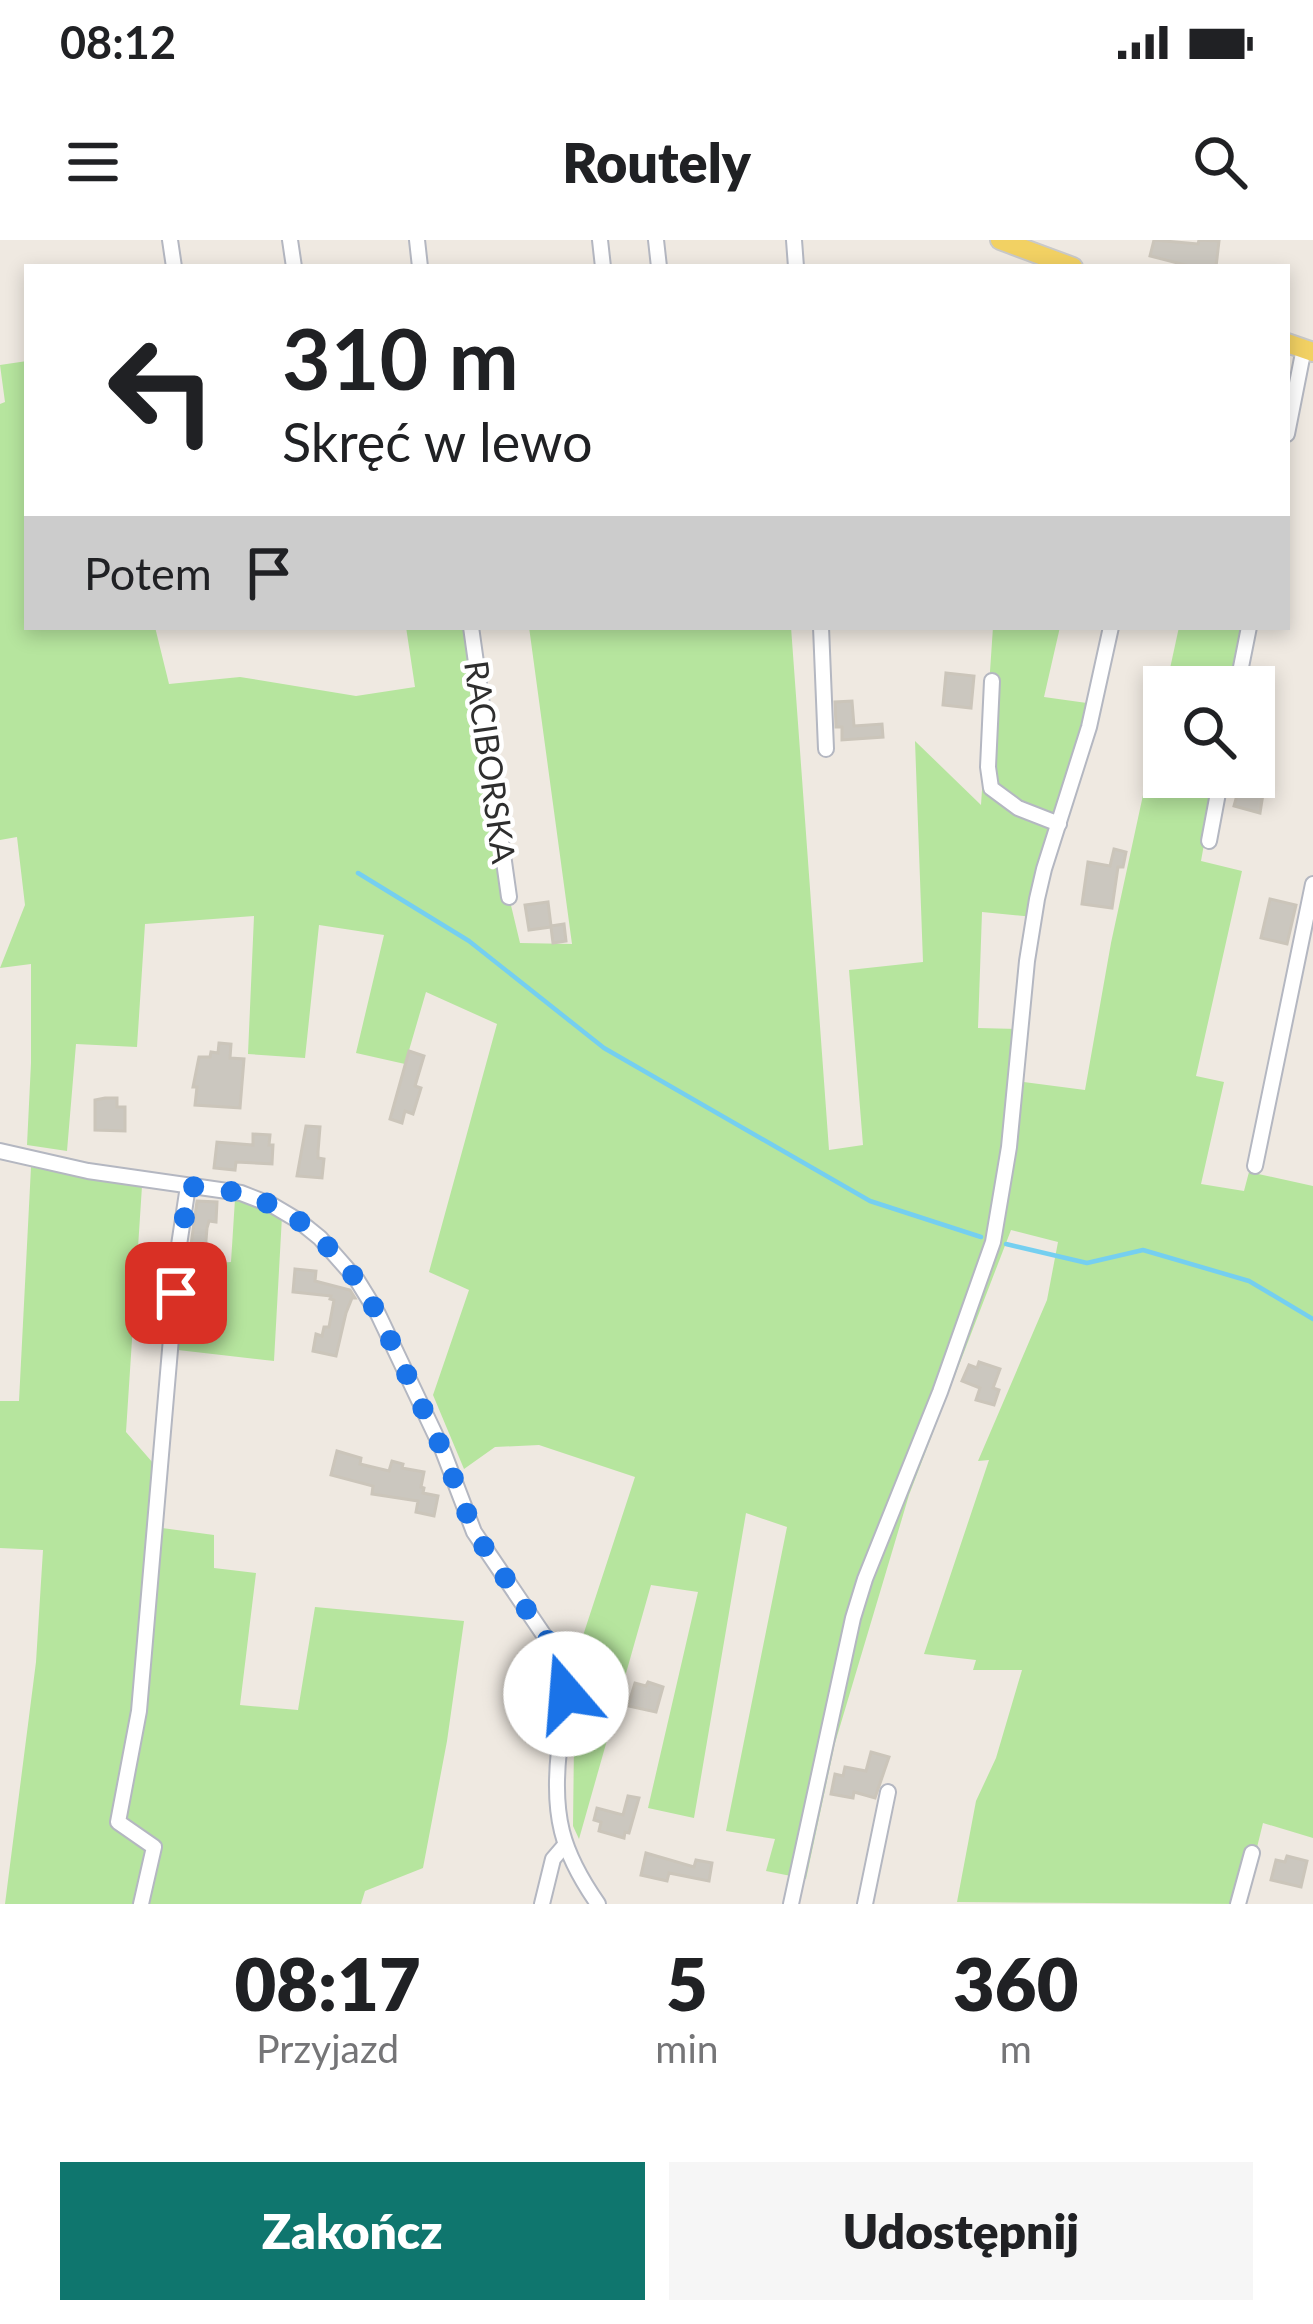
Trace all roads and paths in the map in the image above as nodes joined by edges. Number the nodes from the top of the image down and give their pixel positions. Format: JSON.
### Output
{"nodes":[{"id":1,"x":1000,"y":240,"type":"edge"},
{"id":2,"x":1065,"y":264,"type":"edge"},
{"id":3,"x":1301,"y":348,"type":"edge"},
{"id":4,"x":1290,"y":416,"type":"edge"},
{"id":5,"x":471,"y":630,"type":"edge"},
{"id":6,"x":820,"y":630,"type":"edge"},
{"id":7,"x":1110,"y":630,"type":"edge"},
{"id":8,"x":1248,"y":630,"type":"edge"},
{"id":9,"x":1241,"y":666,"type":"edge"},
{"id":10,"x":992,"y":681,"type":"dead end"},
{"id":11,"x":826,"y":749,"type":"dead end"},
{"id":12,"x":1217,"y":798,"type":"edge"},
{"id":13,"x":1059,"y":824,"type":"junction"},
{"id":14,"x":1209,"y":842,"type":"dead end"},
{"id":15,"x":1313,"y":884,"type":"edge"},
{"id":16,"x":509,"y":897,"type":"dead end"},
{"id":17,"x":0,"y":1151,"type":"edge"},
{"id":18,"x":1255,"y":1166,"type":"dead end"},
{"id":19,"x":188,"y":1186,"type":"junction"},
{"id":20,"x":888,"y":1792,"type":"dead end"},
{"id":21,"x":565,"y":1845,"type":"junction"},
{"id":22,"x":1252,"y":1852,"type":"dead end"},
{"id":23,"x":141,"y":1904,"type":"edge"},
{"id":24,"x":542,"y":1904,"type":"edge"},
{"id":25,"x":598,"y":1904,"type":"edge"},
{"id":26,"x":791,"y":1904,"type":"edge"},
{"id":27,"x":865,"y":1904,"type":"edge"},
{"id":28,"x":1238,"y":1904,"type":"edge"}],
"edges":[{"from":1,"to":2,"type":"main road"},
{"from":3,"to":4,"type":"street"},
{"from":5,"to":16,"type":"street","name":"RACIBORSKA"},
{"from":6,"to":11,"type":"street"},
{"from":7,"to":13,"type":"street"},
{"from":8,"to":9,"type":"street"},
{"from":10,"to":13,"type":"street"},
{"from":12,"to":14,"type":"street"},
{"from":13,"to":26,"type":"street"},
{"from":15,"to":18,"type":"street"},
{"from":17,"to":19,"type":"street"},
{"from":19,"to":21,"type":"street"},
{"from":19,"to":23,"type":"street"},
{"from":20,"to":27,"type":"street"},
{"from":21,"to":24,"type":"street"},
{"from":21,"to":25,"type":"street"},
{"from":22,"to":28,"type":"street"}]}
